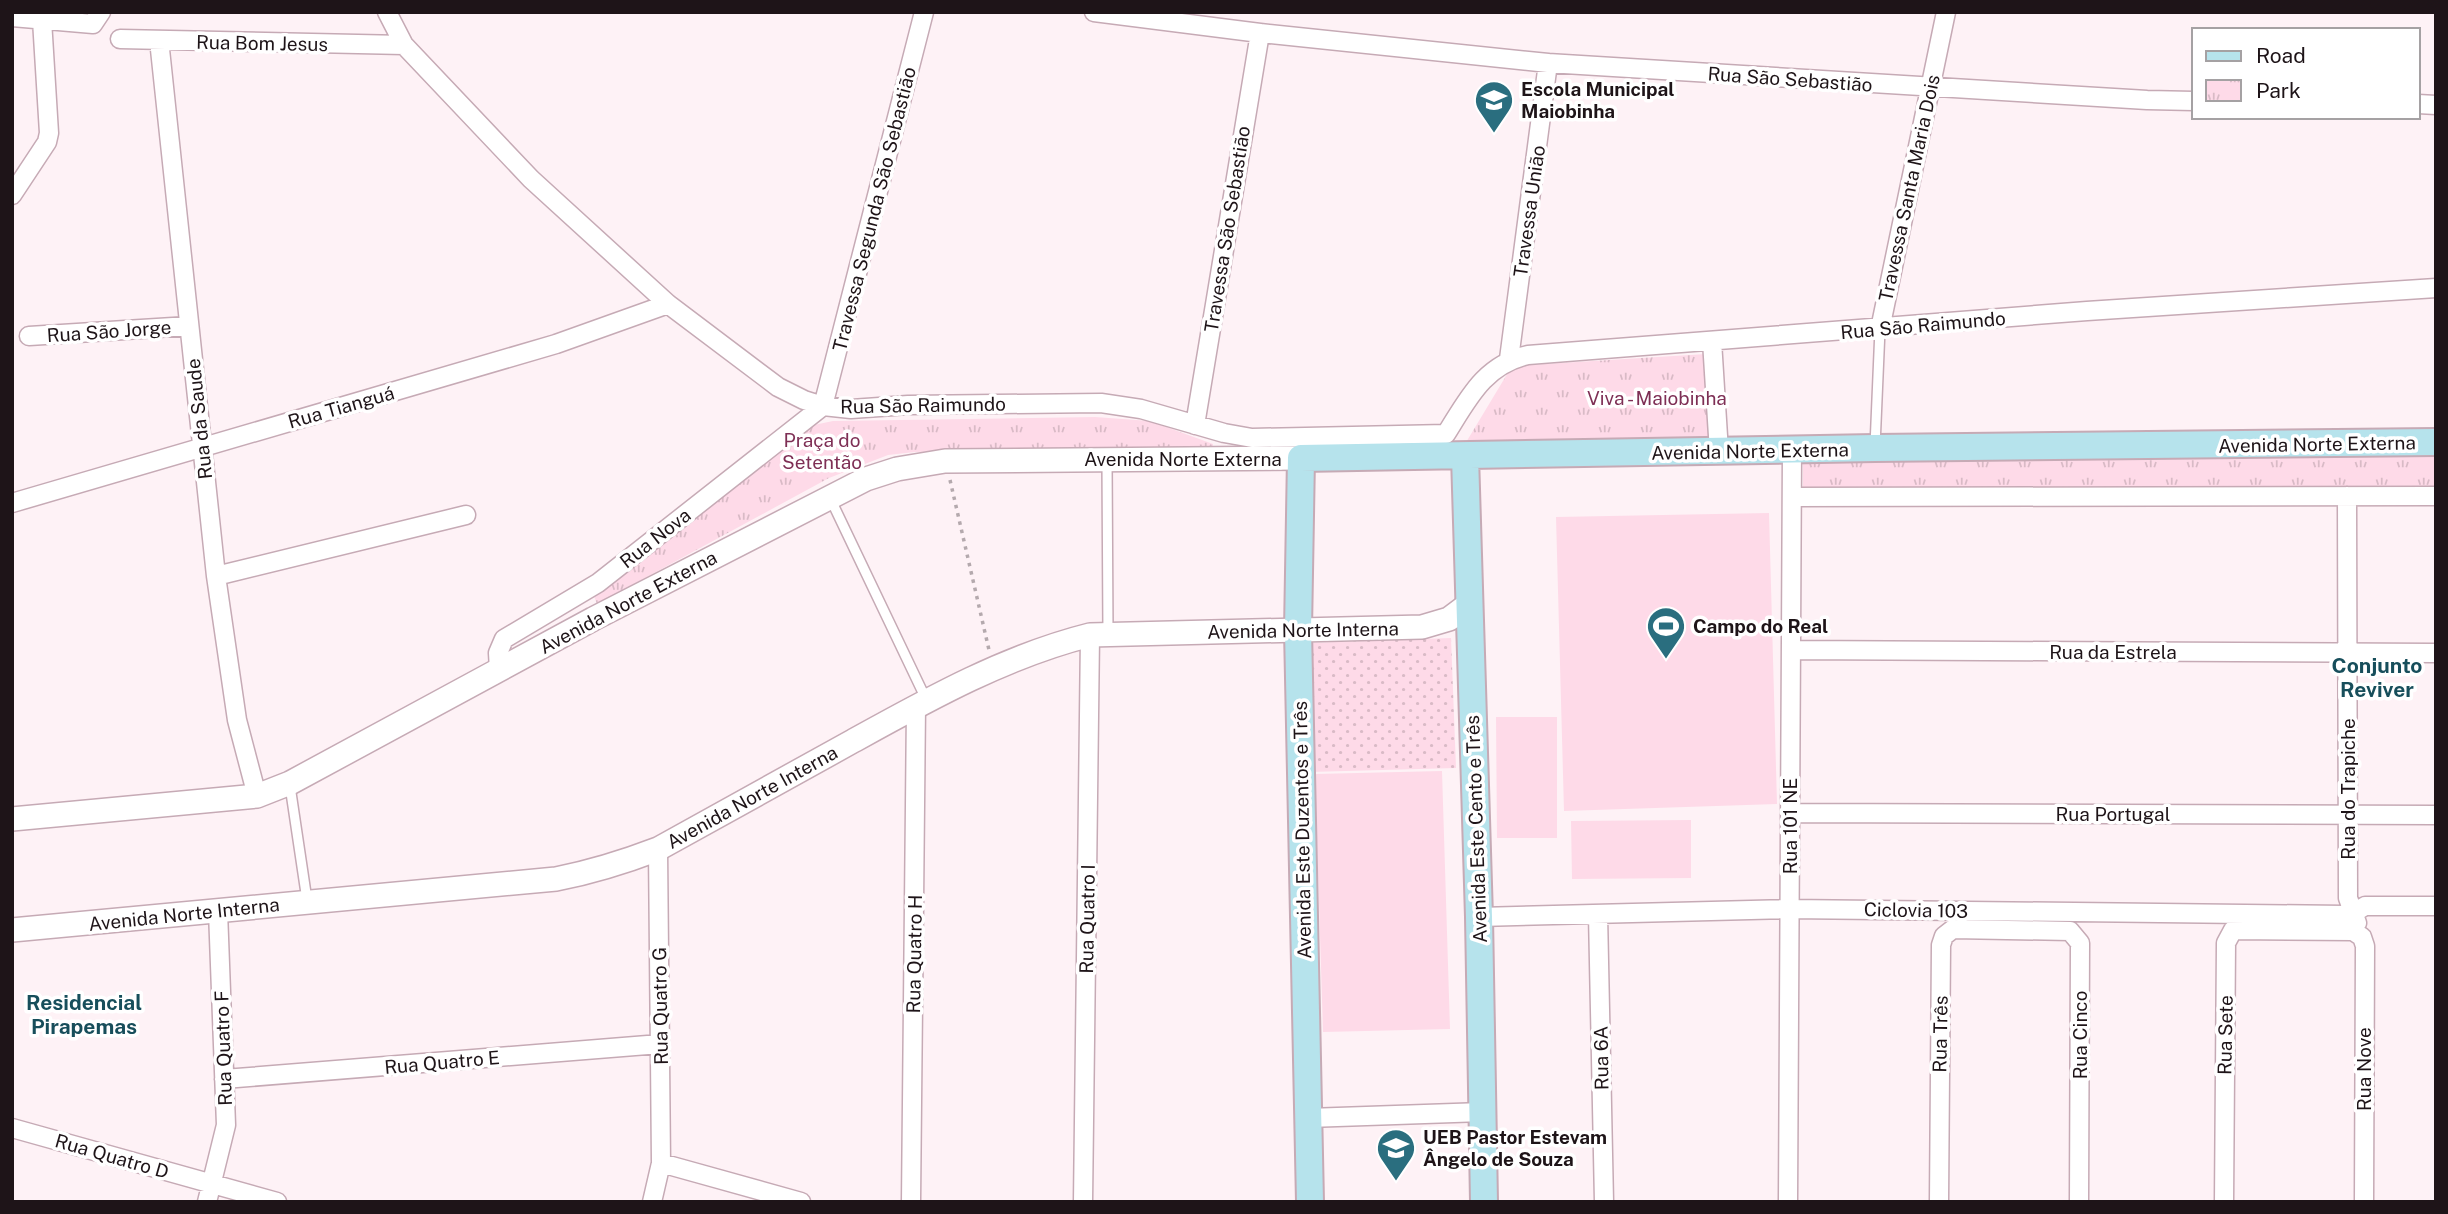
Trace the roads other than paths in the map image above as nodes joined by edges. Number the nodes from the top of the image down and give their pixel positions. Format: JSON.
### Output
{"nodes":[{"id":1,"x":100,"y":12,"type":"edge"},
{"id":2,"x":387,"y":12,"type":"edge"},
{"id":3,"x":924,"y":12,"type":"edge"},
{"id":4,"x":1094,"y":12,"type":"edge"},
{"id":5,"x":1946,"y":12,"type":"edge"},
{"id":6,"x":12,"y":17,"type":"edge"},
{"id":7,"x":42,"y":20,"type":"junction"},
{"id":8,"x":1259,"y":33,"type":"junction"},
{"id":9,"x":120,"y":39,"type":"dead end"},
{"id":10,"x":159,"y":40,"type":"junction"},
{"id":11,"x":404,"y":46,"type":"junction"},
{"id":12,"x":1548,"y":63,"type":"junction"},
{"id":13,"x":1929,"y":87,"type":"junction"},
{"id":14,"x":2192,"y":101,"type":"edge"},
{"id":15,"x":12,"y":195,"type":"edge"},
{"id":16,"x":2436,"y":288,"type":"edge"},
{"id":17,"x":668,"y":304,"type":"junction"},
{"id":18,"x":189,"y":326,"type":"junction"},
{"id":19,"x":1880,"y":329,"type":"junction"},
{"id":20,"x":29,"y":336,"type":"dead end"},
{"id":21,"x":1712,"y":341,"type":"junction"},
{"id":22,"x":1509,"y":359,"type":"junction"},
{"id":23,"x":823,"y":406,"type":"junction"},
{"id":24,"x":1195,"y":425,"type":"junction"},
{"id":25,"x":2436,"y":442,"type":"edge"},
{"id":26,"x":202,"y":447,"type":"junction"},
{"id":27,"x":1875,"y":448,"type":"junction"},
{"id":28,"x":1452,"y":449,"type":"junction"},
{"id":29,"x":1792,"y":451,"type":"junction"},
{"id":30,"x":1719,"y":452,"type":"junction"},
{"id":31,"x":1107,"y":458,"type":"junction"},
{"id":32,"x":1301,"y":458,"type":"junction"},
{"id":33,"x":2347,"y":496,"type":"junction"},
{"id":34,"x":2436,"y":496,"type":"edge"},
{"id":35,"x":1792,"y":497,"type":"junction"},
{"id":36,"x":830,"y":498,"type":"junction"},
{"id":37,"x":12,"y":503,"type":"edge"},
{"id":38,"x":466,"y":514,"type":"dead end"},
{"id":39,"x":216,"y":576,"type":"junction"},
{"id":40,"x":1469,"y":604,"type":"junction"},
{"id":41,"x":1298,"y":631,"type":"junction"},
{"id":42,"x":1099,"y":635,"type":"junction"},
{"id":43,"x":1791,"y":650,"type":"junction"},
{"id":44,"x":2348,"y":653,"type":"junction"},
{"id":45,"x":2436,"y":653,"type":"edge"},
{"id":46,"x":499,"y":670,"type":"junction"},
{"id":47,"x":921,"y":703,"type":"junction"},
{"id":48,"x":290,"y":783,"type":"junction"},
{"id":49,"x":257,"y":796,"type":"junction"},
{"id":50,"x":1790,"y":813,"type":"junction"},
{"id":51,"x":2348,"y":815,"type":"junction"},
{"id":52,"x":2436,"y":815,"type":"edge"},
{"id":53,"x":12,"y":819,"type":"edge"},
{"id":54,"x":658,"y":849,"type":"junction"},
{"id":55,"x":307,"y":902,"type":"junction"},
{"id":56,"x":2436,"y":905,"type":"edge"},
{"id":57,"x":1789,"y":909,"type":"junction"},
{"id":58,"x":218,"y":911,"type":"junction"},
{"id":59,"x":2354,"y":913,"type":"junction"},
{"id":60,"x":1598,"y":914,"type":"junction"},
{"id":61,"x":1479,"y":917,"type":"junction"},
{"id":62,"x":2011,"y":920,"type":"junction"},
{"id":63,"x":12,"y":930,"type":"edge"},
{"id":64,"x":2362,"y":937,"type":"junction"},
{"id":65,"x":660,"y":1044,"type":"junction"},
{"id":66,"x":224,"y":1079,"type":"junction"},
{"id":67,"x":1483,"y":1112,"type":"junction"},
{"id":68,"x":1308,"y":1118,"type":"junction"},
{"id":69,"x":12,"y":1128,"type":"edge"},
{"id":70,"x":662,"y":1163,"type":"junction"},
{"id":71,"x":212,"y":1184,"type":"junction"},
{"id":72,"x":207,"y":1202,"type":"edge"},
{"id":73,"x":277,"y":1202,"type":"edge"},
{"id":74,"x":652,"y":1202,"type":"edge"},
{"id":75,"x":801,"y":1202,"type":"edge"},
{"id":76,"x":911,"y":1202,"type":"edge"},
{"id":77,"x":1083,"y":1202,"type":"edge"},
{"id":78,"x":1310,"y":1202,"type":"edge"},
{"id":79,"x":1484,"y":1202,"type":"edge"},
{"id":80,"x":1604,"y":1202,"type":"edge"},
{"id":81,"x":1788,"y":1202,"type":"edge"},
{"id":82,"x":1939,"y":1202,"type":"edge"},
{"id":83,"x":2079,"y":1202,"type":"edge"},
{"id":84,"x":2224,"y":1202,"type":"edge"},
{"id":85,"x":2364,"y":1202,"type":"edge"}],
"edges":[{"from":1,"to":7,"type":"street"},
{"from":2,"to":11,"type":"street","name":"Rua São Raimundo"},
{"from":3,"to":23,"type":"street","name":"Travessa Segunda São Sebastião"},
{"from":4,"to":8,"type":"street","name":"Rua São Sebastião"},
{"from":5,"to":13,"type":"street","name":"Travessa Santa Maria Dois"},
{"from":6,"to":7,"type":"street"},
{"from":7,"to":15,"type":"street"},
{"from":8,"to":12,"type":"street","name":"Rua São Sebastião"},
{"from":8,"to":24,"type":"street","name":"Travessa São Sebastião"},
{"from":9,"to":10,"type":"street","name":"Rua Bom Jesus"},
{"from":10,"to":11,"type":"street","name":"Rua Bom Jesus"},
{"from":10,"to":18,"type":"street","name":"Rua da Saude"},
{"from":11,"to":17,"type":"street","name":"Rua São Raimundo"},
{"from":12,"to":13,"type":"street","name":"Rua São Sebastião"},
{"from":12,"to":22,"type":"street","name":"Travessa União"},
{"from":13,"to":14,"type":"street","name":"Rua São Sebastião"},
{"from":13,"to":19,"type":"street","name":"Travessa Santa Maria Dois"},
{"from":16,"to":19,"type":"street","name":"Rua São Raimundo"},
{"from":17,"to":23,"type":"street","name":"Rua São Raimundo"},
{"from":17,"to":26,"type":"street","name":"Rua Tianguá"},
{"from":18,"to":20,"type":"street","name":"Rua São Jorge"},
{"from":18,"to":26,"type":"street","name":"Rua da Saude"},
{"from":19,"to":21,"type":"street","name":"Rua São Raimundo"},
{"from":19,"to":27,"type":"lane","name":"Travessa Santa Maria Dois"},
{"from":21,"to":22,"type":"street","name":"Rua São Raimundo"},
{"from":21,"to":30,"type":"street"},
{"from":22,"to":28,"type":"street"},
{"from":23,"to":24,"type":"street","name":"Rua São Raimundo"},
{"from":23,"to":46,"type":"street","name":"Rua Nova"},
{"from":24,"to":28,"type":"street","name":"Rua São Raimundo"},
{"from":25,"to":27,"type":"main road","name":"Avenida Norte Externa"},
{"from":26,"to":37,"type":"street","name":"Rua Tianguá"},
{"from":26,"to":39,"type":"street","name":"Rua da Saude"},
{"from":27,"to":29,"type":"main road","name":"Avenida Norte Externa"},
{"from":28,"to":30,"type":"main road","name":"Avenida Norte Externa"},
{"from":28,"to":32,"type":"main road","name":"Avenida Norte Externa"},
{"from":28,"to":40,"type":"main road","name":"Avenida Este Cento e Três"},
{"from":29,"to":30,"type":"main road","name":"Avenida Norte Externa"},
{"from":29,"to":35,"type":"street","name":"Rua 101 NE"},
{"from":31,"to":32,"type":"street","name":"Avenida Norte Externa"},
{"from":31,"to":36,"type":"street","name":"Avenida Norte Externa"},
{"from":31,"to":42,"type":"lane"},
{"from":32,"to":41,"type":"main road","name":"Avenida Este Duzentos e Três"},
{"from":33,"to":34,"type":"street"},
{"from":33,"to":35,"type":"street"},
{"from":33,"to":44,"type":"street","name":"Rua do Trapiche"},
{"from":35,"to":43,"type":"street","name":"Rua 101 NE"},
{"from":36,"to":46,"type":"street","name":"Avenida Norte Externa"},
{"from":36,"to":47,"type":"lane"},
{"from":38,"to":39,"type":"street"},
{"from":39,"to":49,"type":"street","name":"Rua da Saude"},
{"from":40,"to":41,"type":"street","name":"Avenida Norte Interna"},
{"from":40,"to":61,"type":"main road","name":"Avenida Este Cento e Três"},
{"from":41,"to":42,"type":"street","name":"Avenida Norte Interna"},
{"from":41,"to":68,"type":"main road","name":"Avenida Este Duzentos e Três"},
{"from":42,"to":47,"type":"street","name":"Avenida Norte Interna"},
{"from":42,"to":77,"type":"street","name":"Rua Quatro I"},
{"from":43,"to":44,"type":"street","name":"Rua da Estrela"},
{"from":43,"to":50,"type":"street","name":"Rua 101 NE"},
{"from":44,"to":45,"type":"street","name":"Rua da Estrela"},
{"from":44,"to":51,"type":"street","name":"Rua do Trapiche"},
{"from":46,"to":48,"type":"street","name":"Avenida Norte Externa"},
{"from":47,"to":54,"type":"street","name":"Avenida Norte Interna"},
{"from":47,"to":76,"type":"street","name":"Rua Quatro H"},
{"from":48,"to":49,"type":"street","name":"Avenida Norte Externa"},
{"from":48,"to":55,"type":"lane"},
{"from":49,"to":53,"type":"street","name":"Avenida Norte Externa"},
{"from":50,"to":51,"type":"street","name":"Rua Portugal"},
{"from":50,"to":57,"type":"street","name":"Rua 101 NE"},
{"from":51,"to":52,"type":"street","name":"Rua Portugal"},
{"from":51,"to":59,"type":"street","name":"Rua do Trapiche"},
{"from":54,"to":55,"type":"street","name":"Avenida Norte Interna"},
{"from":54,"to":65,"type":"street","name":"Rua Quatro G"},
{"from":55,"to":58,"type":"street","name":"Avenida Norte Interna"},
{"from":56,"to":59,"type":"street","name":"Ciclovia 103"},
{"from":57,"to":60,"type":"street","name":"Ciclovia 103"},
{"from":57,"to":62,"type":"street","name":"Ciclovia 103"},
{"from":57,"to":81,"type":"street","name":"Rua 101 NE"},
{"from":58,"to":63,"type":"street","name":"Avenida Norte Interna"},
{"from":58,"to":66,"type":"street","name":"Rua Quatro F"},
{"from":59,"to":62,"type":"street","name":"Ciclovia 103"},
{"from":59,"to":64,"type":"street","name":"Rua Nove"},
{"from":60,"to":61,"type":"street","name":"Ciclovia 103"},
{"from":60,"to":80,"type":"street","name":"Rua 6A"},
{"from":61,"to":67,"type":"main road","name":"Avenida Este Cento e Três"},
{"from":62,"to":82,"type":"street","name":"Rua Três"},
{"from":62,"to":83,"type":"street","name":"Rua Cinco"},
{"from":64,"to":84,"type":"street","name":"Rua Sete"},
{"from":64,"to":85,"type":"street","name":"Rua Nove"},
{"from":65,"to":66,"type":"street","name":"Rua Quatro E"},
{"from":65,"to":70,"type":"street","name":"Rua Quatro G"},
{"from":66,"to":71,"type":"street","name":"Rua Quatro F"},
{"from":67,"to":68,"type":"street"},
{"from":67,"to":79,"type":"main road","name":"Avenida Este Cento e Três"},
{"from":68,"to":78,"type":"main road","name":"Avenida Este Duzentos e Três"},
{"from":69,"to":71,"type":"street","name":"Rua Quatro D"},
{"from":70,"to":74,"type":"street"},
{"from":70,"to":75,"type":"street"},
{"from":71,"to":72,"type":"street","name":"Rua Quatro F"},
{"from":71,"to":73,"type":"street","name":"Rua Quatro D"}]}
